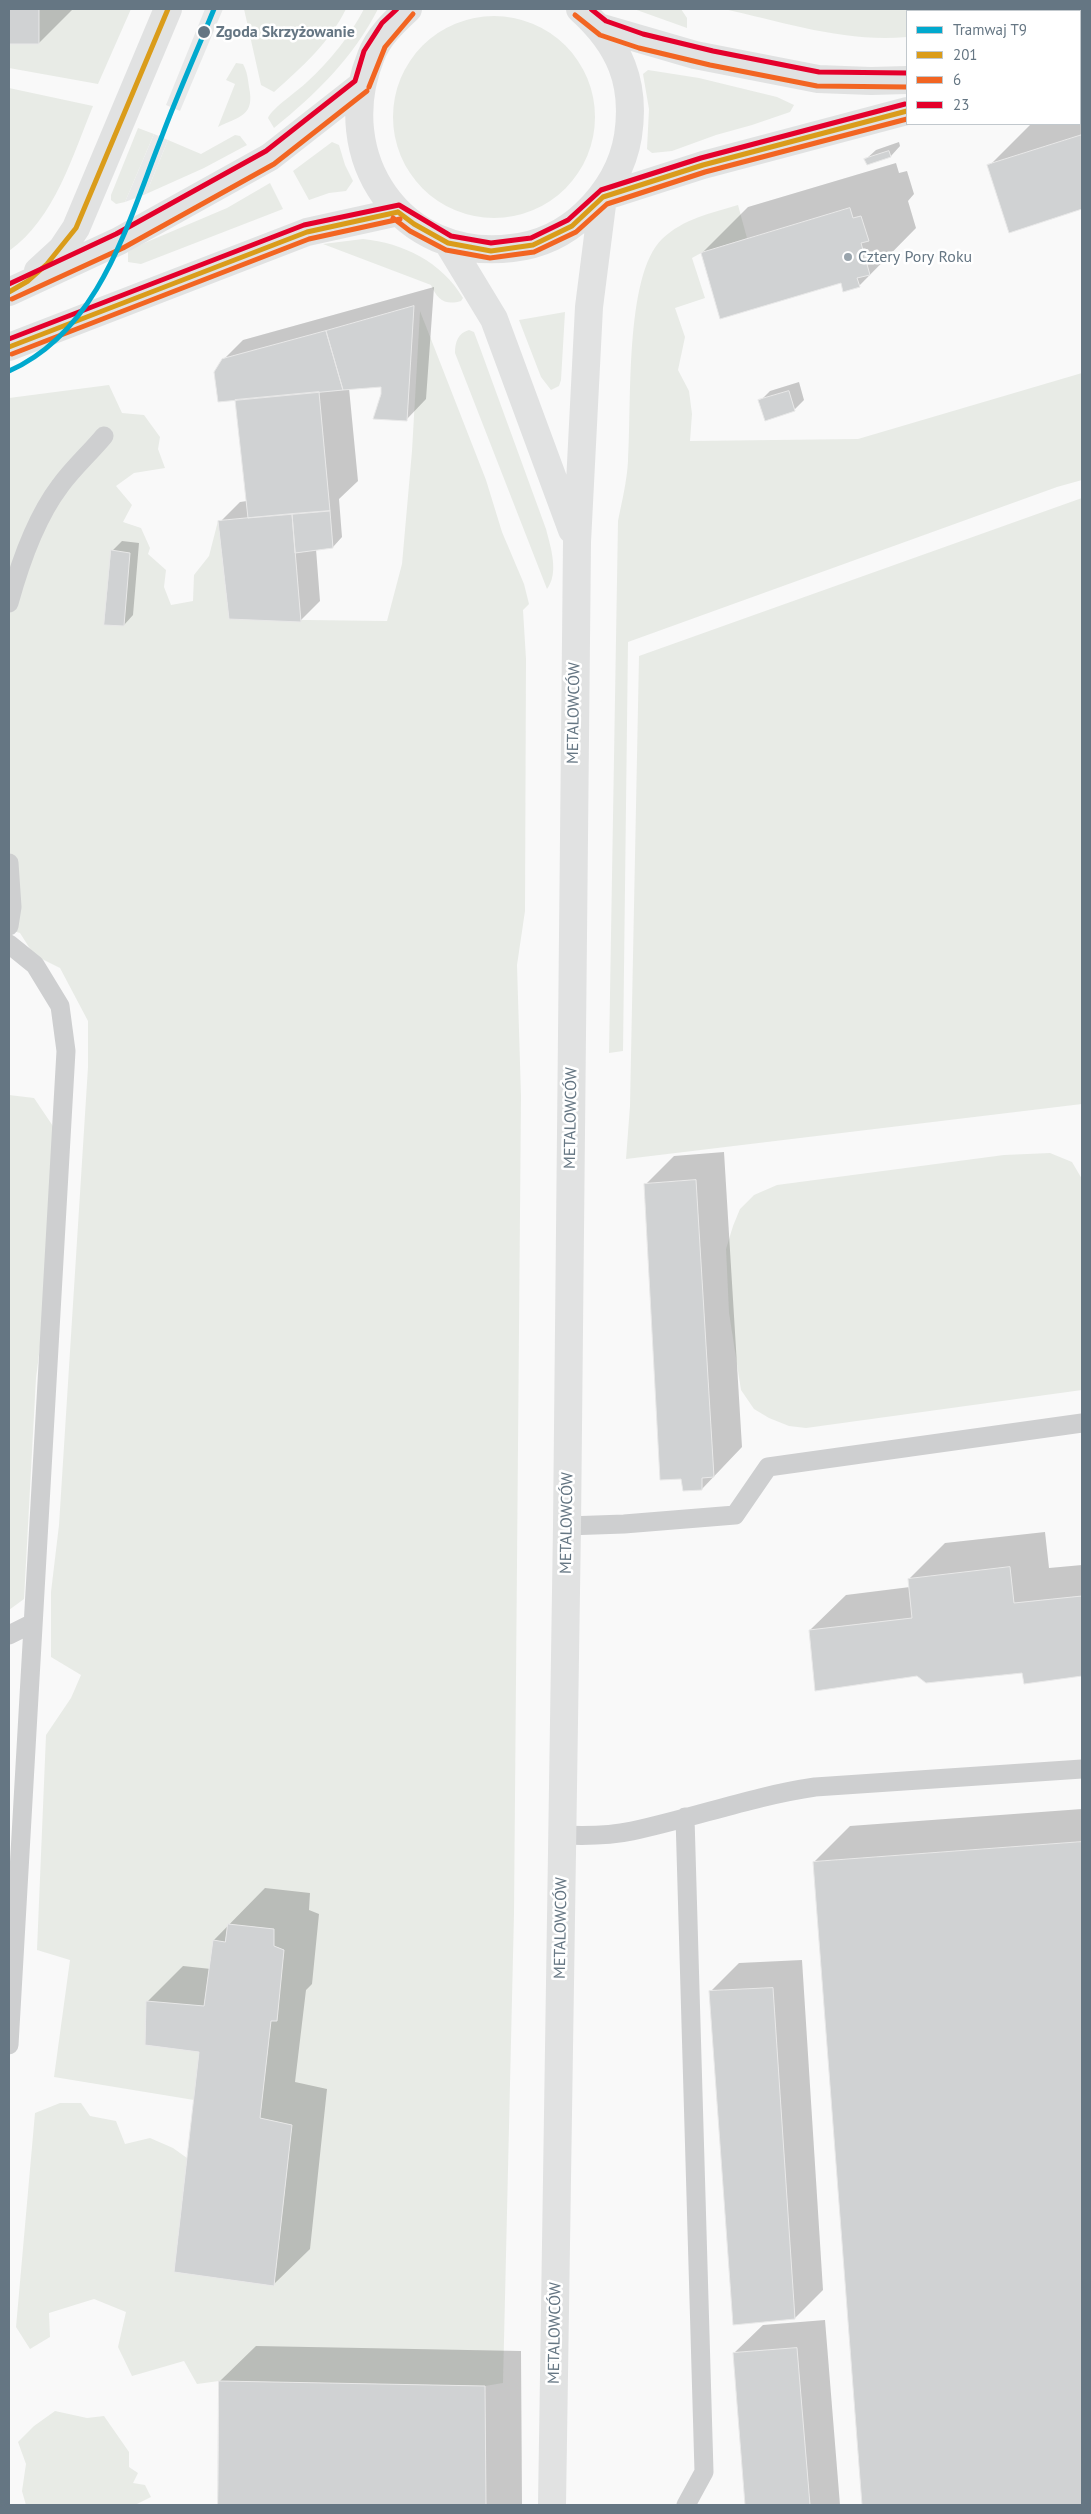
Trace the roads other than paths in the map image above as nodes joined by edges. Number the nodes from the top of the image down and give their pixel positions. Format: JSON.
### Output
{"nodes":[{"id":1,"x":168,"y":9,"type":"edge"},
{"id":2,"x":408,"y":9,"type":"edge"},
{"id":3,"x":580,"y":9,"type":"edge"},
{"id":4,"x":602,"y":28,"type":"junction"},
{"id":5,"x":906,"y":80,"type":"edge"},
{"id":6,"x":362,"y":85,"type":"junction"},
{"id":7,"x":906,"y":111,"type":"edge"},
{"id":8,"x":603,"y":197,"type":"junction"},
{"id":9,"x":398,"y":212,"type":"junction"},
{"id":10,"x":448,"y":243,"type":"junction"},
{"id":11,"x":11,"y":291,"type":"edge"},
{"id":12,"x":9,"y":347,"type":"edge"},
{"id":13,"x":104,"y":436,"type":"dead end"},
{"id":14,"x":577,"y":542,"type":"junction"},
{"id":15,"x":9,"y":603,"type":"edge"},
{"id":16,"x":9,"y":863,"type":"edge"},
{"id":17,"x":9,"y":926,"type":"edge"},
{"id":18,"x":9,"y":944,"type":"edge"},
{"id":19,"x":1082,"y":1423,"type":"edge"},
{"id":20,"x":567,"y":1526,"type":"junction"},
{"id":21,"x":33,"y":1622,"type":"junction"},
{"id":22,"x":9,"y":1635,"type":"edge"},
{"id":23,"x":1082,"y":1770,"type":"edge"},
{"id":24,"x":685,"y":1817,"type":"junction"},
{"id":25,"x":562,"y":1836,"type":"junction"},
{"id":26,"x":9,"y":2045,"type":"edge"},
{"id":27,"x":552,"y":2505,"type":"edge"},
{"id":28,"x":686,"y":2505,"type":"edge"}],
"edges":[{"from":1,"to":11,"type":"street"},
{"from":2,"to":6,"type":"street"},
{"from":3,"to":4,"type":"street"},
{"from":4,"to":5,"type":"street"},
{"from":4,"to":8,"type":"street"},
{"from":6,"to":9,"type":"street"},
{"from":6,"to":11,"type":"street"},
{"from":7,"to":8,"type":"street"},
{"from":8,"to":10,"type":"street"},
{"from":8,"to":14,"type":"street","name":"METALOWCÓW"},
{"from":9,"to":10,"type":"street"},
{"from":9,"to":12,"type":"street"},
{"from":10,"to":14,"type":"street"},
{"from":13,"to":15,"type":"lane"},
{"from":14,"to":20,"type":"street","name":"METALOWCÓW"},
{"from":16,"to":17,"type":"lane"},
{"from":18,"to":21,"type":"lane"},
{"from":19,"to":20,"type":"lane"},
{"from":20,"to":25,"type":"street","name":"METALOWCÓW"},
{"from":21,"to":22,"type":"lane"},
{"from":21,"to":26,"type":"lane"},
{"from":23,"to":24,"type":"lane"},
{"from":24,"to":25,"type":"lane"},
{"from":24,"to":28,"type":"lane"},
{"from":25,"to":27,"type":"street","name":"METALOWCÓW"}]}
